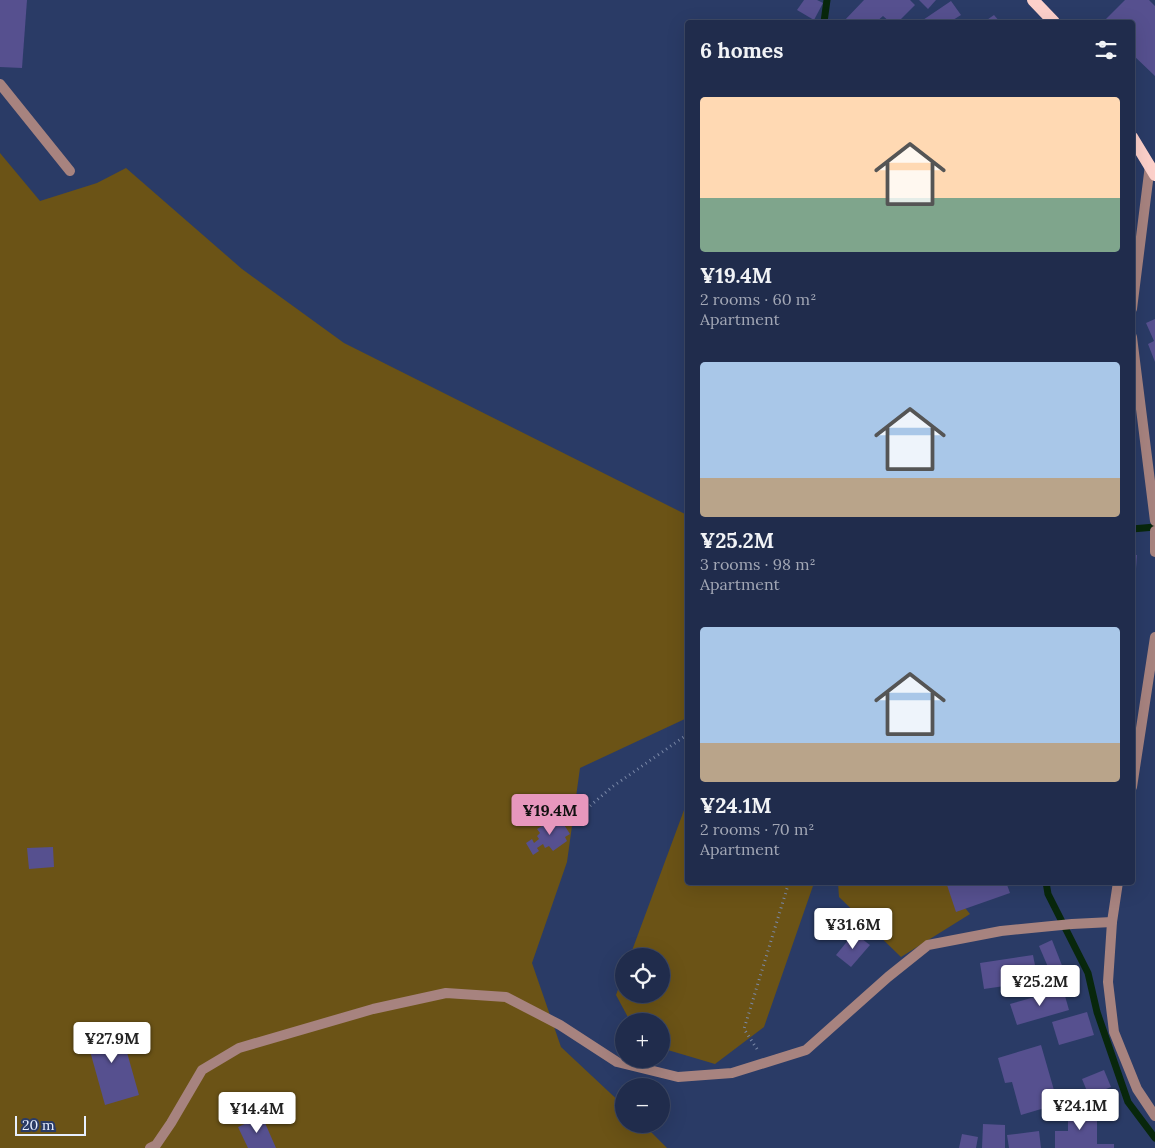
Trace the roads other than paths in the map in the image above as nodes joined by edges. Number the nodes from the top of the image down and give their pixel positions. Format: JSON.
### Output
{"nodes":[{"id":1,"x":1033,"y":0,"type":"edge"},
{"id":2,"x":1052,"y":20,"type":"edge"},
{"id":3,"x":0,"y":84,"type":"edge"},
{"id":4,"x":1135,"y":142,"type":"edge"},
{"id":5,"x":1152,"y":170,"type":"edge"},
{"id":6,"x":70,"y":171,"type":"dead end"},
{"id":7,"x":1135,"y":289,"type":"edge"},
{"id":8,"x":1135,"y":360,"type":"edge"},
{"id":9,"x":1155,"y":521,"type":"edge"},
{"id":10,"x":1155,"y":531,"type":"edge"},
{"id":11,"x":1155,"y":535,"type":"edge"},
{"id":12,"x":1155,"y":552,"type":"edge"},
{"id":13,"x":1155,"y":637,"type":"edge"},
{"id":14,"x":1135,"y":767,"type":"edge"},
{"id":15,"x":1118,"y":885,"type":"edge"},
{"id":16,"x":1112,"y":922,"type":"junction"},
{"id":17,"x":1155,"y":1116,"type":"edge"},
{"id":18,"x":150,"y":1148,"type":"edge"}],
"edges":[{"from":1,"to":2,"type":"main road"},
{"from":3,"to":6,"type":"street"},
{"from":4,"to":5,"type":"main road"},
{"from":5,"to":7,"type":"street"},
{"from":8,"to":9,"type":"street"},
{"from":10,"to":11,"type":"street"},
{"from":11,"to":12,"type":"street"},
{"from":13,"to":14,"type":"street"},
{"from":15,"to":16,"type":"street"},
{"from":16,"to":17,"type":"street"},
{"from":16,"to":18,"type":"street"}]}
